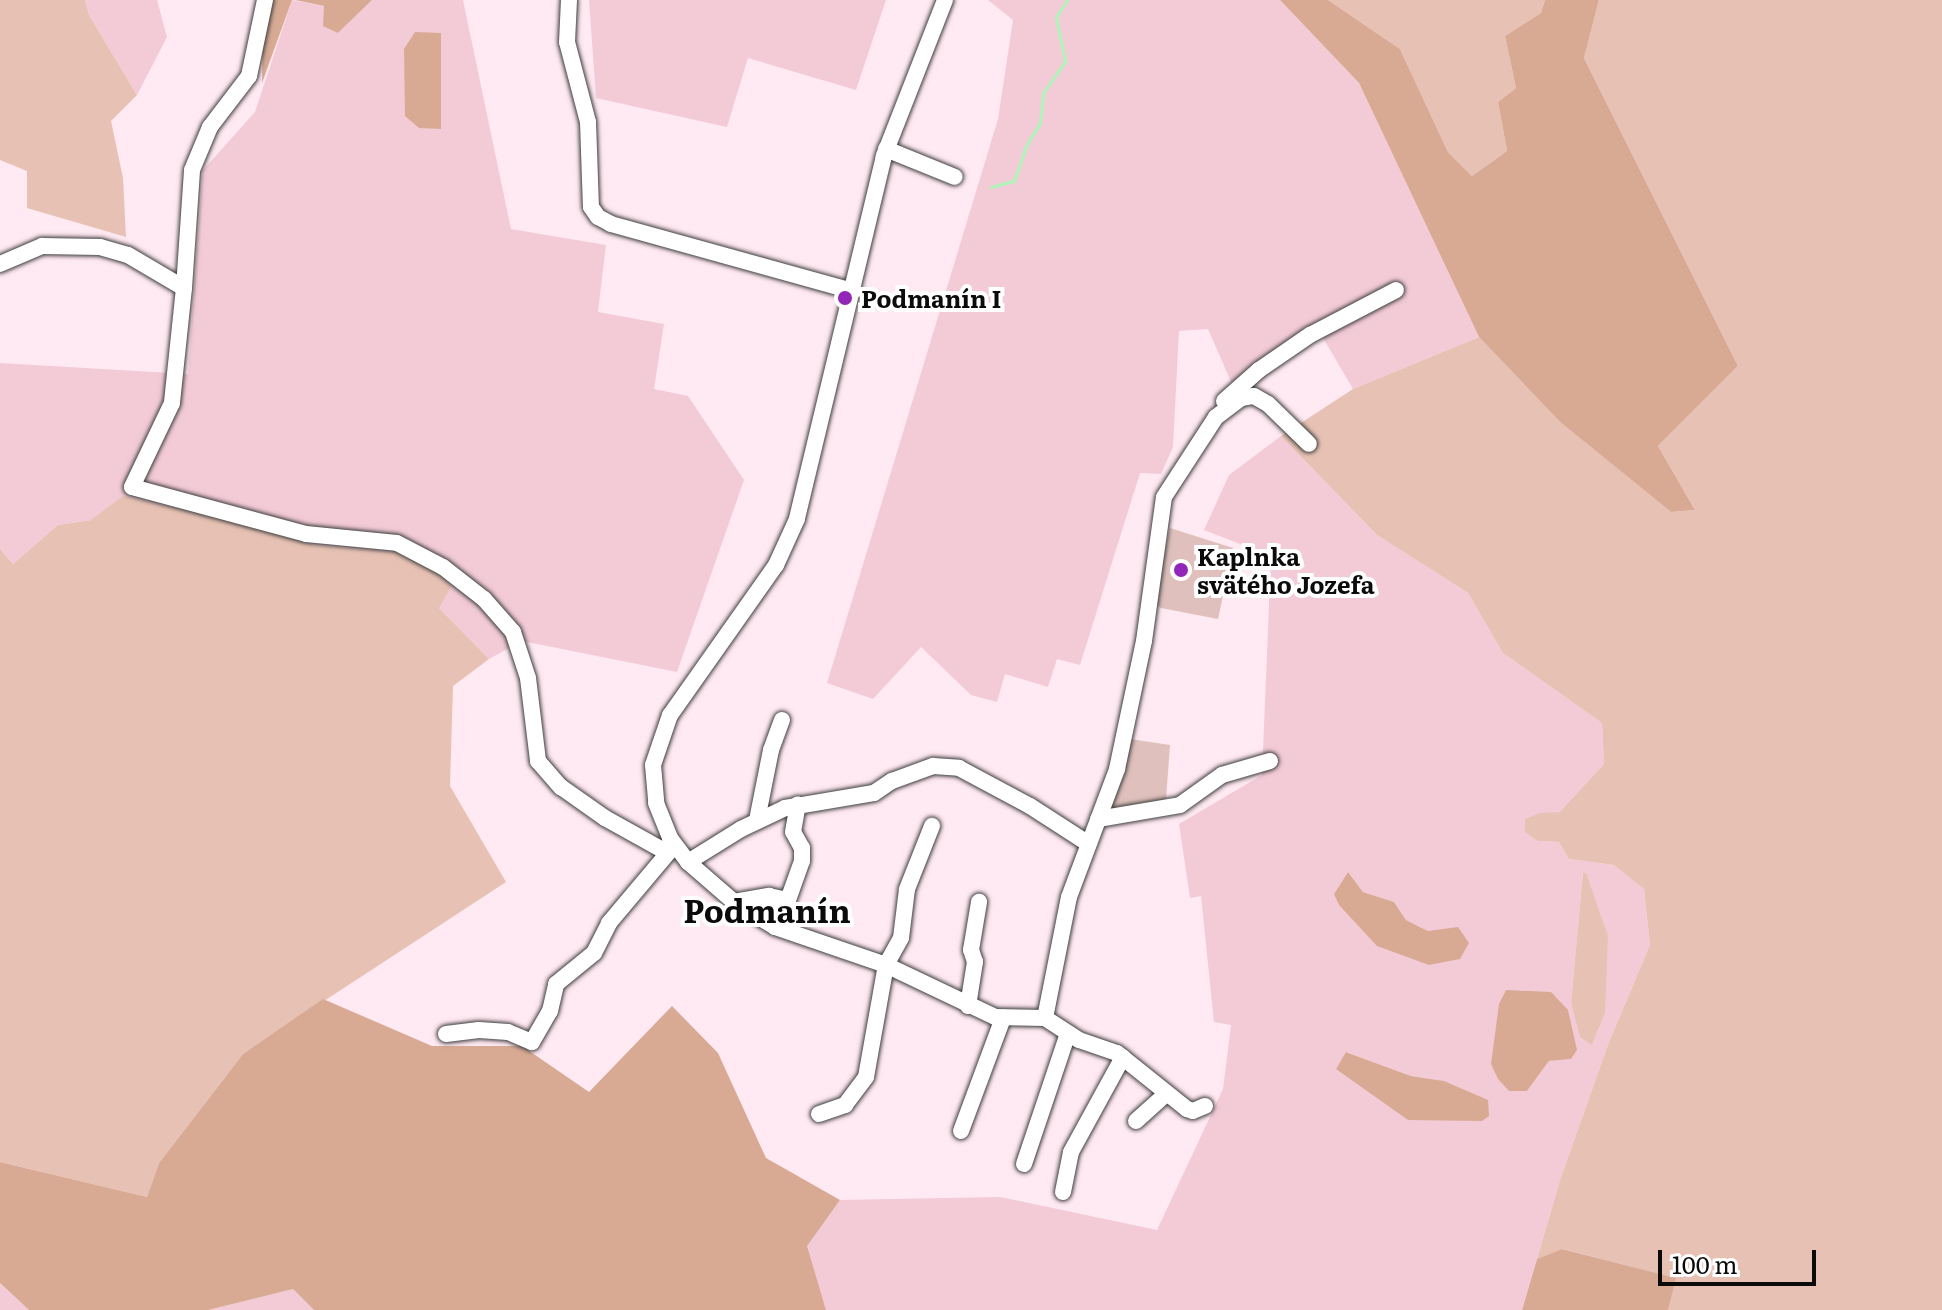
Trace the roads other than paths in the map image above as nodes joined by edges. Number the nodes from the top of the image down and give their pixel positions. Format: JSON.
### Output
{"nodes":[{"id":1,"x":265,"y":0,"type":"edge"},
{"id":2,"x":569,"y":0,"type":"edge"},
{"id":3,"x":945,"y":0,"type":"edge"},
{"id":4,"x":886,"y":149,"type":"junction"},
{"id":5,"x":955,"y":177,"type":"dead end"},
{"id":6,"x":0,"y":264,"type":"edge"},
{"id":7,"x":184,"y":288,"type":"junction"},
{"id":8,"x":1396,"y":290,"type":"dead end"},
{"id":9,"x":853,"y":291,"type":"junction"},
{"id":10,"x":1216,"y":417,"type":"junction"},
{"id":11,"x":1309,"y":444,"type":"dead end"},
{"id":12,"x":782,"y":720,"type":"dead end"},
{"id":13,"x":1270,"y":761,"type":"dead end"},
{"id":14,"x":798,"y":804,"type":"junction"},
{"id":15,"x":1098,"y":819,"type":"junction"},
{"id":16,"x":757,"y":820,"type":"junction"},
{"id":17,"x":932,"y":826,"type":"dead end"},
{"id":18,"x":1089,"y":844,"type":"junction"},
{"id":19,"x":670,"y":849,"type":"junction"},
{"id":20,"x":688,"y":862,"type":"junction"},
{"id":21,"x":788,"y":900,"type":"junction"},
{"id":22,"x":734,"y":902,"type":"junction"},
{"id":23,"x":979,"y":902,"type":"dead end"},
{"id":24,"x":775,"y":927,"type":"junction"},
{"id":25,"x":886,"y":965,"type":"junction"},
{"id":26,"x":968,"y":1006,"type":"junction"},
{"id":27,"x":1003,"y":1018,"type":"junction"},
{"id":28,"x":1045,"y":1018,"type":"junction"},
{"id":29,"x":1068,"y":1033,"type":"junction"},
{"id":30,"x":446,"y":1034,"type":"dead end"},
{"id":31,"x":1123,"y":1057,"type":"junction"},
{"id":32,"x":1165,"y":1095,"type":"junction"},
{"id":33,"x":1205,"y":1106,"type":"dead end"},
{"id":34,"x":819,"y":1114,"type":"dead end"},
{"id":35,"x":1136,"y":1121,"type":"dead end"},
{"id":36,"x":961,"y":1131,"type":"dead end"},
{"id":37,"x":1024,"y":1164,"type":"dead end"},
{"id":38,"x":1063,"y":1192,"type":"dead end"}],
"edges":[{"from":1,"to":7,"type":"street"},
{"from":2,"to":9,"type":"street"},
{"from":3,"to":4,"type":"street"},
{"from":4,"to":5,"type":"street"},
{"from":4,"to":9,"type":"street"},
{"from":6,"to":7,"type":"street"},
{"from":7,"to":19,"type":"street"},
{"from":8,"to":10,"type":"street"},
{"from":9,"to":19,"type":"street"},
{"from":10,"to":11,"type":"street"},
{"from":10,"to":15,"type":"street"},
{"from":12,"to":16,"type":"street"},
{"from":13,"to":15,"type":"street"},
{"from":14,"to":16,"type":"street"},
{"from":14,"to":18,"type":"street"},
{"from":14,"to":21,"type":"street"},
{"from":15,"to":18,"type":"street"},
{"from":16,"to":20,"type":"street"},
{"from":17,"to":25,"type":"street"},
{"from":18,"to":28,"type":"street"},
{"from":19,"to":20,"type":"street"},
{"from":19,"to":30,"type":"street"},
{"from":20,"to":22,"type":"street"},
{"from":21,"to":22,"type":"street"},
{"from":21,"to":24,"type":"street"},
{"from":22,"to":24,"type":"street"},
{"from":23,"to":26,"type":"street"},
{"from":24,"to":25,"type":"street"},
{"from":25,"to":26,"type":"street"},
{"from":25,"to":34,"type":"street"},
{"from":26,"to":27,"type":"street"},
{"from":27,"to":28,"type":"street"},
{"from":27,"to":36,"type":"street"},
{"from":28,"to":29,"type":"street"},
{"from":29,"to":31,"type":"street"},
{"from":29,"to":37,"type":"street"},
{"from":31,"to":32,"type":"street"},
{"from":31,"to":38,"type":"street"},
{"from":32,"to":33,"type":"street"},
{"from":32,"to":35,"type":"street"}]}
